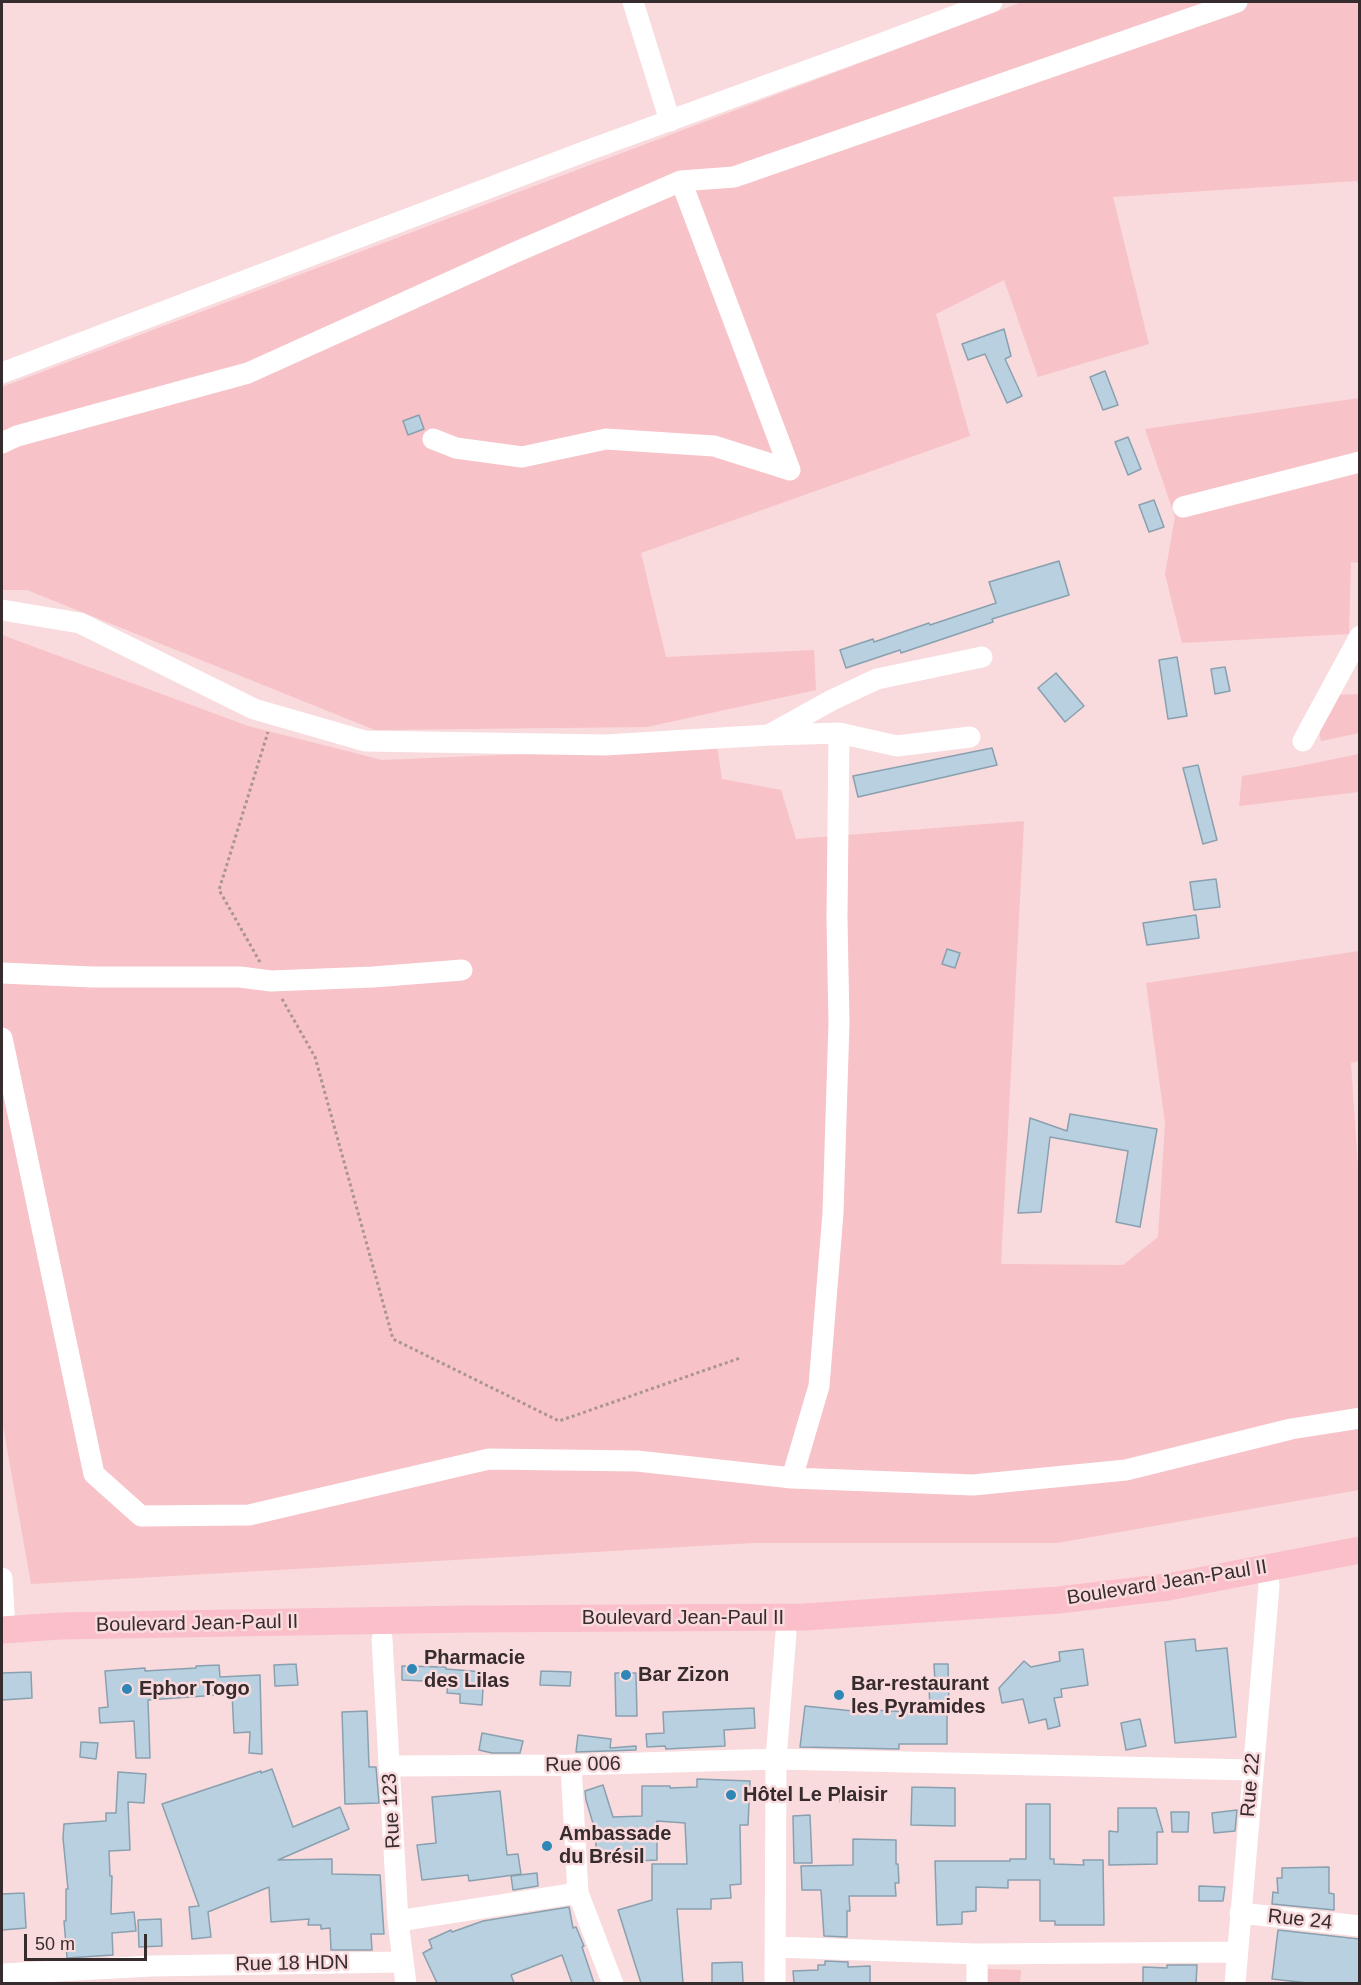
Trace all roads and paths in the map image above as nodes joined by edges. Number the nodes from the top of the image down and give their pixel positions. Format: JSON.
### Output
{"nodes":[{"id":1,"x":633,"y":2,"type":"edge"},
{"id":2,"x":992,"y":2,"type":"edge"},
{"id":3,"x":1237,"y":2,"type":"edge"},
{"id":4,"x":670,"y":121,"type":"junction"},
{"id":5,"x":681,"y":181,"type":"junction"},
{"id":6,"x":2,"y":373,"type":"edge"},
{"id":7,"x":434,"y":440,"type":"dead end"},
{"id":8,"x":2,"y":443,"type":"edge"},
{"id":9,"x":1359,"y":462,"type":"edge"},
{"id":10,"x":1183,"y":507,"type":"dead end"},
{"id":11,"x":2,"y":610,"type":"edge"},
{"id":12,"x":1359,"y":636,"type":"edge"},
{"id":13,"x":982,"y":657,"type":"dead end"},
{"id":14,"x":273,"y":714,"type":"junction"},
{"id":15,"x":839,"y":733,"type":"junction"},
{"id":16,"x":769,"y":735,"type":"junction"},
{"id":17,"x":970,"y":738,"type":"dead end"},
{"id":18,"x":1303,"y":741,"type":"dead end"},
{"id":19,"x":462,"y":970,"type":"dead end"},
{"id":20,"x":2,"y":973,"type":"edge"},
{"id":21,"x":271,"y":981,"type":"junction"},
{"id":22,"x":2,"y":1038,"type":"edge"},
{"id":23,"x":740,"y":1358,"type":"dead end"},
{"id":24,"x":1359,"y":1418,"type":"edge"},
{"id":25,"x":792,"y":1478,"type":"junction"},
{"id":26,"x":1359,"y":1550,"type":"edge"},
{"id":27,"x":1359,"y":1567,"type":"edge"},
{"id":28,"x":1268,"y":1577,"type":"junction"},
{"id":29,"x":2,"y":1578,"type":"edge"},
{"id":30,"x":786,"y":1633,"type":"junction"},
{"id":31,"x":3,"y":1635,"type":"edge"},
{"id":32,"x":382,"y":1639,"type":"junction"},
{"id":33,"x":776,"y":1759,"type":"junction"},
{"id":34,"x":390,"y":1766,"type":"junction"},
{"id":35,"x":571,"y":1766,"type":"junction"},
{"id":36,"x":1252,"y":1770,"type":"junction"},
{"id":37,"x":578,"y":1893,"type":"junction"},
{"id":38,"x":1240,"y":1913,"type":"junction"},
{"id":39,"x":398,"y":1921,"type":"junction"},
{"id":40,"x":1359,"y":1926,"type":"edge"},
{"id":41,"x":776,"y":1947,"type":"junction"},
{"id":42,"x":1237,"y":1952,"type":"junction"},
{"id":43,"x":977,"y":1954,"type":"junction"},
{"id":44,"x":402,"y":1962,"type":"junction"},
{"id":45,"x":2,"y":1974,"type":"edge"},
{"id":46,"x":175,"y":1974,"type":"edge"},
{"id":47,"x":406,"y":1983,"type":"edge"},
{"id":48,"x":613,"y":1983,"type":"edge"},
{"id":49,"x":775,"y":1983,"type":"edge"},
{"id":50,"x":977,"y":1983,"type":"edge"},
{"id":51,"x":1235,"y":1983,"type":"edge"}],
"edges":[{"from":1,"to":4,"type":"street"},
{"from":2,"to":4,"type":"street"},
{"from":3,"to":5,"type":"street"},
{"from":4,"to":6,"type":"street"},
{"from":5,"to":7,"type":"street"},
{"from":5,"to":8,"type":"street"},
{"from":9,"to":10,"type":"street"},
{"from":11,"to":14,"type":"street"},
{"from":12,"to":18,"type":"street"},
{"from":13,"to":16,"type":"street"},
{"from":14,"to":16,"type":"street"},
{"from":14,"to":21,"type":"path"},
{"from":15,"to":16,"type":"street"},
{"from":15,"to":17,"type":"street"},
{"from":15,"to":25,"type":"street"},
{"from":19,"to":21,"type":"street"},
{"from":20,"to":21,"type":"street"},
{"from":21,"to":23,"type":"path"},
{"from":22,"to":25,"type":"street"},
{"from":24,"to":25,"type":"street"},
{"from":26,"to":28,"type":"main road","name":"Boulevard Jean-Paul II"},
{"from":27,"to":28,"type":"main road","name":"Boulevard Jean-Paul II"},
{"from":28,"to":30,"type":"main road","name":"Boulevard Jean-Paul II"},
{"from":28,"to":31,"type":"main road","name":"Boulevard Jean-Paul II"},
{"from":28,"to":36,"type":"street","name":"Rue 22"},
{"from":29,"to":31,"type":"street"},
{"from":30,"to":32,"type":"main road","name":"Boulevard Jean-Paul II"},
{"from":30,"to":33,"type":"street"},
{"from":31,"to":32,"type":"main road","name":"Boulevard Jean-Paul II"},
{"from":32,"to":34,"type":"street","name":"Rue 123"},
{"from":33,"to":35,"type":"street","name":"Rue 006"},
{"from":33,"to":36,"type":"street","name":"Rue 006"},
{"from":33,"to":41,"type":"street"},
{"from":34,"to":35,"type":"street","name":"Rue 006"},
{"from":34,"to":39,"type":"street","name":"Rue 123"},
{"from":35,"to":37,"type":"street"},
{"from":36,"to":38,"type":"street","name":"Rue 22"},
{"from":37,"to":39,"type":"street"},
{"from":37,"to":48,"type":"street"},
{"from":38,"to":40,"type":"street","name":"Rue 24"},
{"from":38,"to":42,"type":"street","name":"Rue 22"},
{"from":39,"to":44,"type":"street","name":"Rue 123"},
{"from":41,"to":43,"type":"street"},
{"from":41,"to":49,"type":"street"},
{"from":42,"to":43,"type":"street"},
{"from":42,"to":51,"type":"street","name":"Rue 22"},
{"from":43,"to":50,"type":"street"},
{"from":44,"to":46,"type":"street","name":"Rue 18 HDN"},
{"from":44,"to":47,"type":"street","name":"Rue 123"},
{"from":45,"to":46,"type":"street","name":"Rue 18 HDN"}]}
